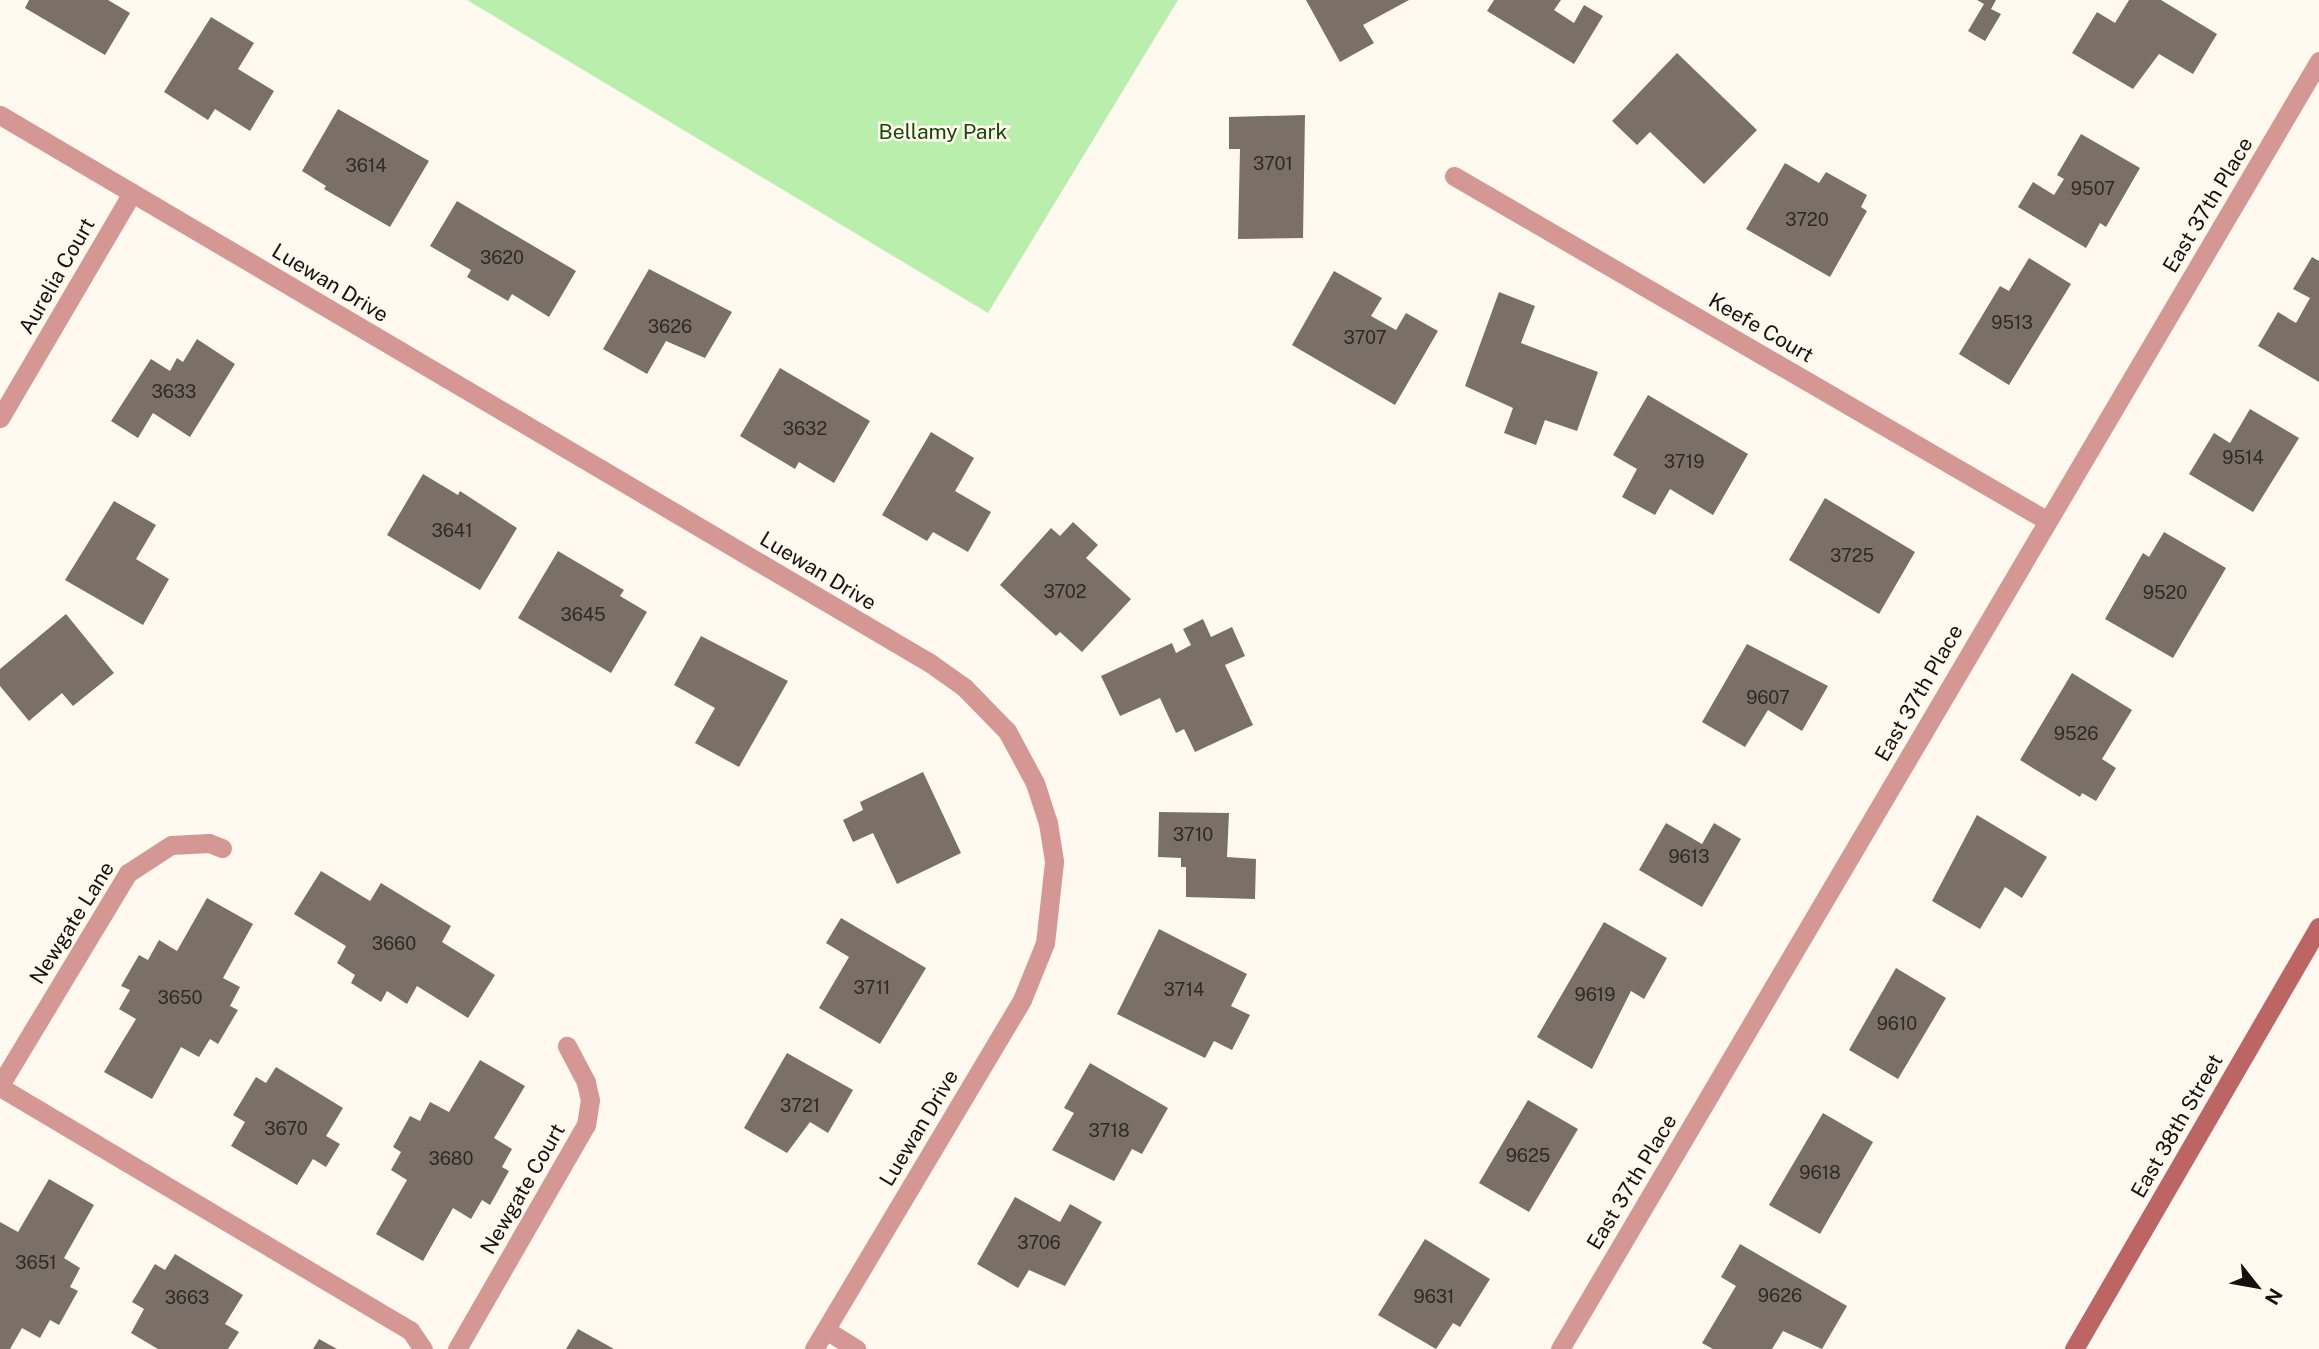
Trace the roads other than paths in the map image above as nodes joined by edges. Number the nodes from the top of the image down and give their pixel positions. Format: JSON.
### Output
{"nodes":[{"id":1,"x":2319,"y":61,"type":"edge"},
{"id":2,"x":0,"y":115,"type":"edge"},
{"id":3,"x":1454,"y":176,"type":"dead end"},
{"id":4,"x":132,"y":193,"type":"junction"},
{"id":5,"x":0,"y":418,"type":"edge"},
{"id":6,"x":2046,"y":520,"type":"junction"},
{"id":7,"x":222,"y":848,"type":"dead end"},
{"id":8,"x":2319,"y":927,"type":"edge"},
{"id":9,"x":567,"y":1046,"type":"dead end"},
{"id":10,"x":0,"y":1086,"type":"edge"},
{"id":11,"x":825,"y":1330,"type":"junction"},
{"id":12,"x":423,"y":1349,"type":"edge"},
{"id":13,"x":457,"y":1349,"type":"edge"},
{"id":14,"x":814,"y":1349,"type":"edge"},
{"id":15,"x":858,"y":1349,"type":"edge"},
{"id":16,"x":1560,"y":1349,"type":"edge"},
{"id":17,"x":2074,"y":1349,"type":"edge"}],
"edges":[{"from":1,"to":6,"type":"street","name":"East 37th Place"},
{"from":2,"to":4,"type":"street","name":"Luewan Drive"},
{"from":3,"to":6,"type":"street","name":"Keefe Court"},
{"from":4,"to":5,"type":"street","name":"Aurelia Court"},
{"from":4,"to":11,"type":"street","name":"Luewan Drive"},
{"from":6,"to":16,"type":"street","name":"East 37th Place"},
{"from":7,"to":10,"type":"street","name":"Newgate Lane"},
{"from":8,"to":17,"type":"main road","name":"East 38th Street"},
{"from":9,"to":13,"type":"street","name":"Newgate Court"},
{"from":10,"to":12,"type":"street"},
{"from":11,"to":14,"type":"street","name":"Luewan Drive"},
{"from":11,"to":15,"type":"street"}]}
